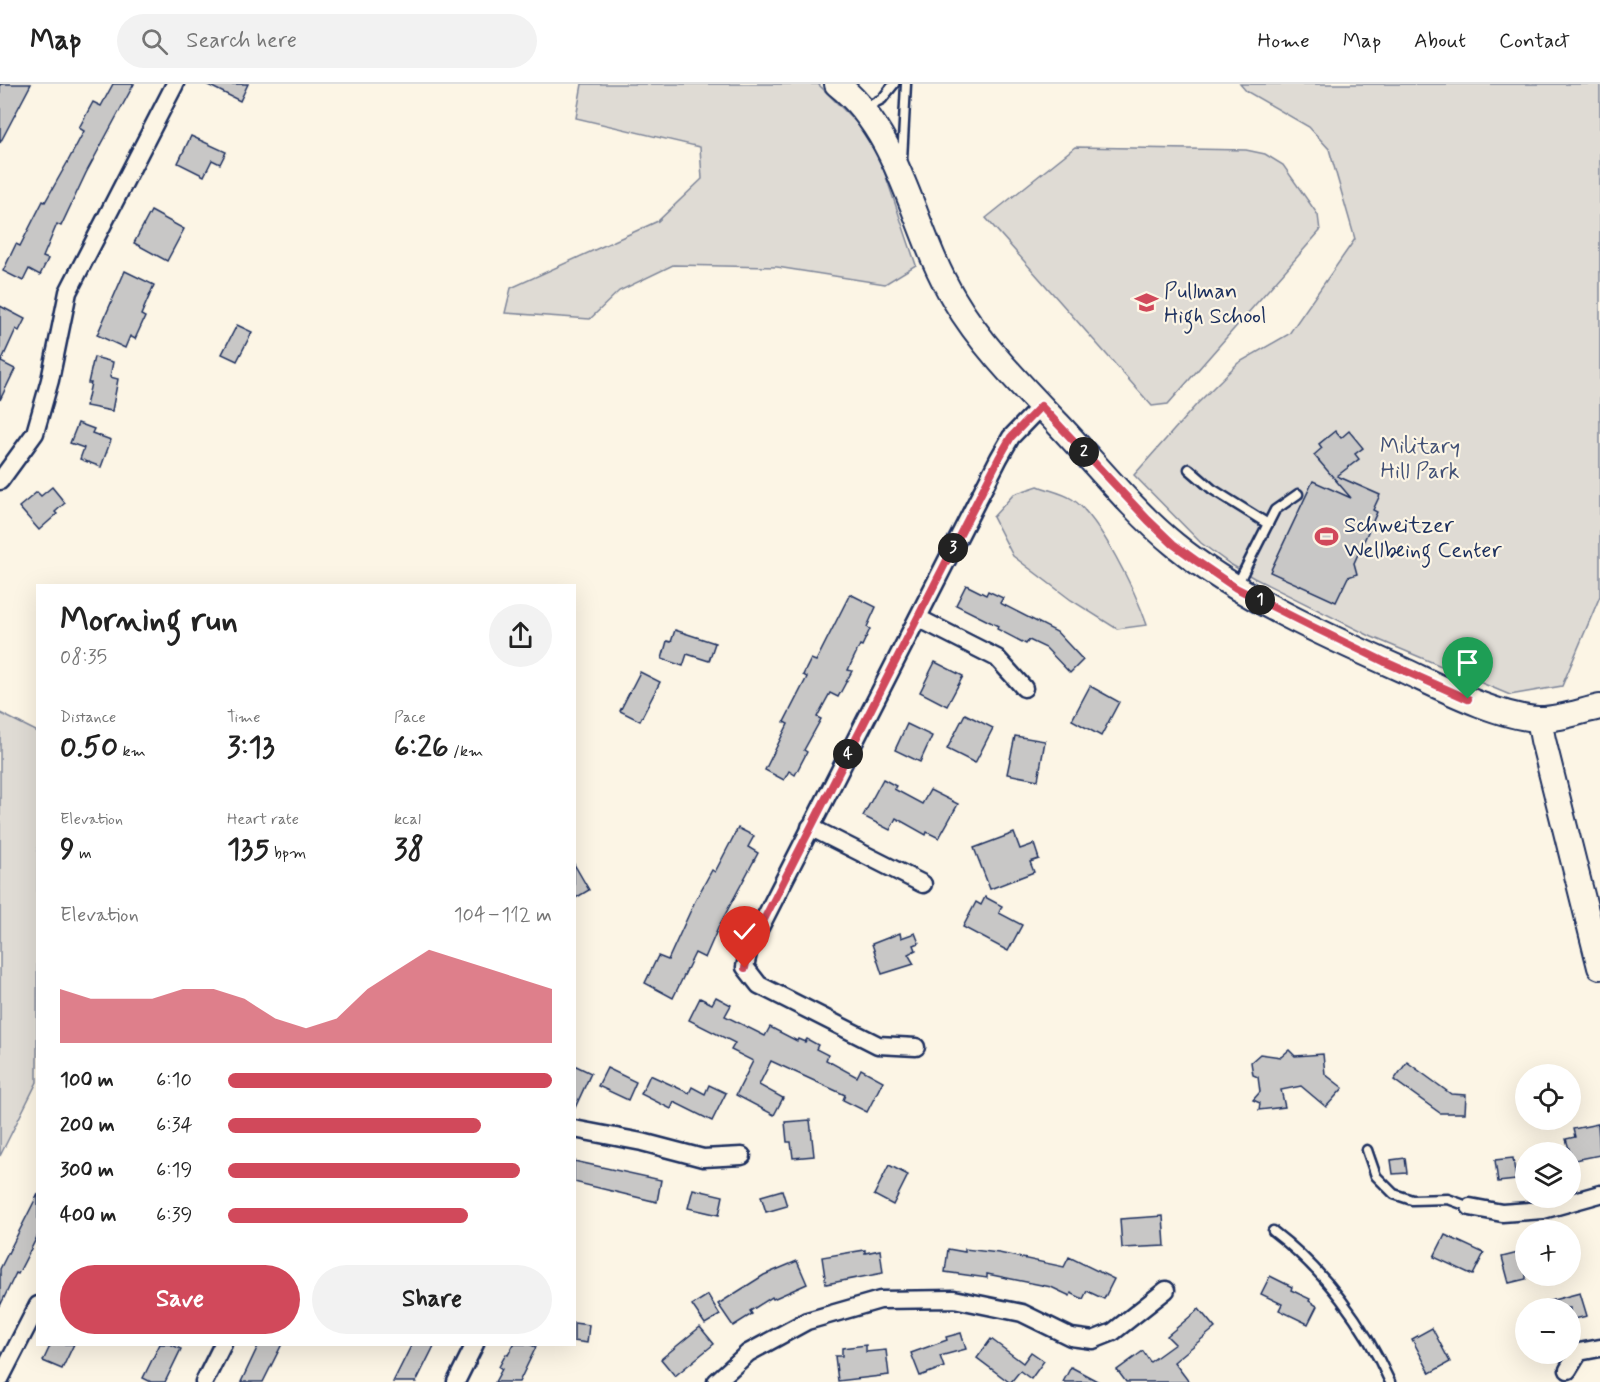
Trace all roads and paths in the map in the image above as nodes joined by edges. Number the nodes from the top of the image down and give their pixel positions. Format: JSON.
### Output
{"nodes":[{"id":1,"x":175,"y":84,"type":"edge"},
{"id":2,"x":837,"y":84,"type":"edge"},
{"id":3,"x":894,"y":84,"type":"edge"},
{"id":4,"x":906,"y":84,"type":"edge"},
{"id":5,"x":864,"y":109,"type":"junction"},
{"id":6,"x":901,"y":178,"type":"junction"},
{"id":7,"x":1041,"y":406,"type":"junction"},
{"id":8,"x":1189,"y":469,"type":"dead end"},
{"id":9,"x":0,"y":481,"type":"edge"},
{"id":10,"x":1298,"y":494,"type":"dead end"},
{"id":11,"x":1268,"y":524,"type":"junction"},
{"id":12,"x":1236,"y":588,"type":"junction"},
{"id":13,"x":918,"y":618,"type":"junction"},
{"id":14,"x":1024,"y":688,"type":"dead end"},
{"id":15,"x":1600,"y":707,"type":"edge"},
{"id":16,"x":1539,"y":719,"type":"junction"},
{"id":17,"x":810,"y":828,"type":"junction"},
{"id":18,"x":923,"y":884,"type":"dead end"},
{"id":19,"x":1600,"y":967,"type":"edge"},
{"id":20,"x":916,"y":1047,"type":"dead end"},
{"id":21,"x":576,"y":1129,"type":"edge"},
{"id":22,"x":1367,"y":1150,"type":"dead end"},
{"id":23,"x":742,"y":1156,"type":"dead end"},
{"id":24,"x":1600,"y":1194,"type":"edge"},
{"id":25,"x":1470,"y":1207,"type":"joint"},
{"id":26,"x":1273,"y":1231,"type":"dead end"},
{"id":27,"x":1166,"y":1290,"type":"dead end"},
{"id":28,"x":36,"y":1309,"type":"edge"},
{"id":29,"x":222,"y":1346,"type":"edge"},
{"id":30,"x":474,"y":1346,"type":"edge"},
{"id":31,"x":1600,"y":1348,"type":"edge"},
{"id":32,"x":1568,"y":1371,"type":"dead end"},
{"id":33,"x":0,"y":1379,"type":"edge"},
{"id":34,"x":204,"y":1382,"type":"edge"},
{"id":35,"x":456,"y":1382,"type":"edge"},
{"id":36,"x":716,"y":1382,"type":"edge"},
{"id":37,"x":1390,"y":1382,"type":"edge"}],
"edges":[{"from":1,"to":9,"type":"street"},
{"from":2,"to":5,"type":"street"},
{"from":3,"to":5,"type":"lane"},
{"from":4,"to":6,"type":"lane"},
{"from":5,"to":6,"type":"street"},
{"from":6,"to":7,"type":"street"},
{"from":7,"to":12,"type":"street"},
{"from":7,"to":13,"type":"street"},
{"from":8,"to":11,"type":"lane"},
{"from":10,"to":11,"type":"lane"},
{"from":11,"to":12,"type":"lane"},
{"from":12,"to":16,"type":"street"},
{"from":13,"to":14,"type":"street"},
{"from":13,"to":17,"type":"street"},
{"from":15,"to":16,"type":"street"},
{"from":16,"to":19,"type":"street"},
{"from":17,"to":18,"type":"street"},
{"from":17,"to":20,"type":"street"},
{"from":21,"to":23,"type":"street"},
{"from":22,"to":25,"type":"lane"},
{"from":24,"to":25,"type":"street"},
{"from":26,"to":37,"type":"lane"},
{"from":27,"to":36,"type":"street"},
{"from":28,"to":33,"type":"street"},
{"from":29,"to":34,"type":"street"},
{"from":30,"to":35,"type":"street"},
{"from":31,"to":32,"type":"street"}]}
